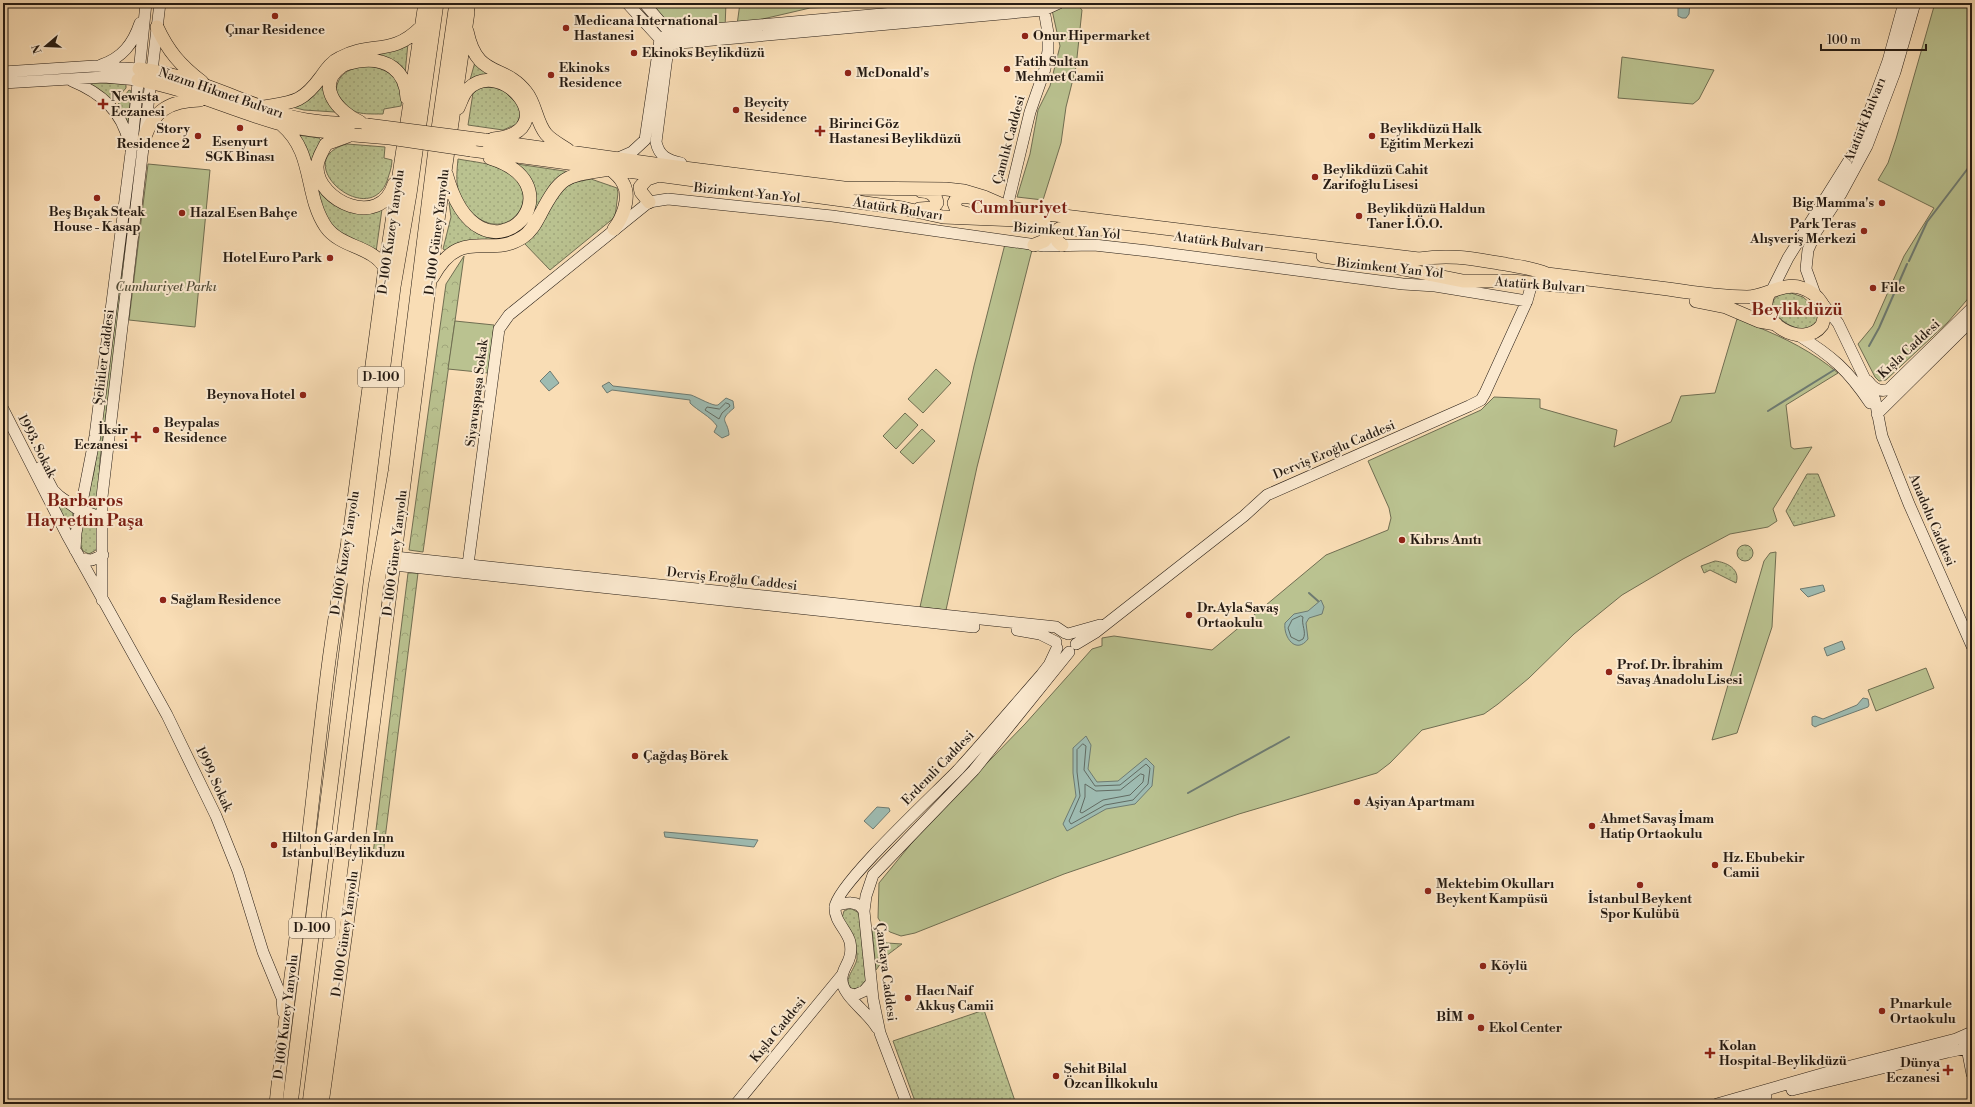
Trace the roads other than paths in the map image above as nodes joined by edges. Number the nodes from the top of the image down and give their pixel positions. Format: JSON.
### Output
{"nodes":[{"id":1,"x":146,"y":3,"type":"edge"},
{"id":2,"x":160,"y":3,"type":"edge"},
{"id":3,"x":425,"y":3,"type":"edge"},
{"id":4,"x":436,"y":3,"type":"edge"},
{"id":5,"x":457,"y":3,"type":"edge"},
{"id":6,"x":469,"y":3,"type":"edge"},
{"id":7,"x":627,"y":3,"type":"edge"},
{"id":8,"x":644,"y":3,"type":"edge"},
{"id":9,"x":1005,"y":3,"type":"edge"},
{"id":10,"x":1059,"y":3,"type":"edge"},
{"id":11,"x":1904,"y":3,"type":"edge"},
{"id":12,"x":1914,"y":3,"type":"edge"},
{"id":13,"x":1043,"y":6,"type":"edge"},
{"id":14,"x":862,"y":20,"type":"junction"},
{"id":15,"x":465,"y":22,"type":"junction"},
{"id":16,"x":157,"y":27,"type":"junction"},
{"id":17,"x":421,"y":27,"type":"junction"},
{"id":18,"x":732,"y":27,"type":"junction"},
{"id":19,"x":732,"y":38,"type":"junction"},
{"id":20,"x":666,"y":39,"type":"junction"},
{"id":21,"x":95,"y":66,"type":"junction"},
{"id":22,"x":3,"y":72,"type":"edge"},
{"id":23,"x":145,"y":75,"type":"junction"},
{"id":24,"x":70,"y":80,"type":"junction"},
{"id":25,"x":3,"y":83,"type":"edge"},
{"id":26,"x":210,"y":94,"type":"junction"},
{"id":27,"x":262,"y":107,"type":"junction"},
{"id":28,"x":409,"y":115,"type":"junction"},
{"id":29,"x":452,"y":121,"type":"junction"},
{"id":30,"x":280,"y":124,"type":"junction"},
{"id":31,"x":367,"y":125,"type":"junction"},
{"id":32,"x":354,"y":135,"type":"junction"},
{"id":33,"x":144,"y":139,"type":"junction"},
{"id":34,"x":484,"y":140,"type":"junction"},
{"id":35,"x":470,"y":150,"type":"junction"},
{"id":36,"x":131,"y":152,"type":"junction"},
{"id":37,"x":573,"y":153,"type":"junction"},
{"id":38,"x":613,"y":164,"type":"junction"},
{"id":39,"x":445,"y":169,"type":"junction"},
{"id":40,"x":400,"y":170,"type":"junction"},
{"id":41,"x":726,"y":174,"type":"junction"},
{"id":42,"x":659,"y":175,"type":"junction"},
{"id":43,"x":911,"y":188,"type":"junction"},
{"id":44,"x":649,"y":202,"type":"junction"},
{"id":45,"x":1004,"y":206,"type":"junction"},
{"id":46,"x":902,"y":208,"type":"junction"},
{"id":47,"x":991,"y":218,"type":"junction"},
{"id":48,"x":1031,"y":220,"type":"junction"},
{"id":49,"x":614,"y":229,"type":"junction"},
{"id":50,"x":1107,"y":229,"type":"junction"},
{"id":51,"x":1034,"y":245,"type":"junction"},
{"id":52,"x":1062,"y":245,"type":"junction"},
{"id":53,"x":1419,"y":259,"type":"junction"},
{"id":54,"x":1484,"y":261,"type":"junction"},
{"id":55,"x":385,"y":268,"type":"junction"},
{"id":56,"x":1420,"y":272,"type":"junction"},
{"id":57,"x":430,"y":281,"type":"junction"},
{"id":58,"x":1487,"y":282,"type":"junction"},
{"id":59,"x":1532,"y":283,"type":"junction"},
{"id":60,"x":1770,"y":291,"type":"junction"},
{"id":61,"x":1819,"y":299,"type":"junction"},
{"id":62,"x":1527,"y":301,"type":"junction"},
{"id":63,"x":1972,"y":308,"type":"edge"},
{"id":64,"x":1972,"y":320,"type":"edge"},
{"id":65,"x":1776,"y":324,"type":"junction"},
{"id":66,"x":1798,"y":335,"type":"junction"},
{"id":67,"x":1863,"y":375,"type":"junction"},
{"id":68,"x":3,"y":401,"type":"edge"},
{"id":69,"x":3,"y":409,"type":"edge"},
{"id":70,"x":1877,"y":414,"type":"junction"},
{"id":71,"x":86,"y":483,"type":"junction"},
{"id":72,"x":404,"y":486,"type":"junction"},
{"id":73,"x":64,"y":499,"type":"junction"},
{"id":74,"x":1912,"y":503,"type":"junction"},
{"id":75,"x":80,"y":511,"type":"junction"},
{"id":76,"x":102,"y":518,"type":"junction"},
{"id":77,"x":349,"y":536,"type":"junction"},
{"id":78,"x":78,"y":555,"type":"junction"},
{"id":79,"x":103,"y":555,"type":"junction"},
{"id":80,"x":394,"y":561,"type":"junction"},
{"id":81,"x":468,"y":568,"type":"junction"},
{"id":82,"x":102,"y":600,"type":"junction"},
{"id":83,"x":946,"y":620,"type":"junction"},
{"id":84,"x":1108,"y":621,"type":"junction"},
{"id":85,"x":1972,"y":632,"type":"edge"},
{"id":86,"x":1067,"y":633,"type":"junction"},
{"id":87,"x":1057,"y":645,"type":"junction"},
{"id":88,"x":1972,"y":646,"type":"edge"},
{"id":89,"x":1073,"y":648,"type":"junction"},
{"id":90,"x":367,"y":656,"type":"junction"},
{"id":91,"x":334,"y":752,"type":"junction"},
{"id":92,"x":835,"y":906,"type":"junction"},
{"id":93,"x":864,"y":911,"type":"junction"},
{"id":94,"x":842,"y":974,"type":"junction"},
{"id":95,"x":871,"y":983,"type":"junction"},
{"id":96,"x":848,"y":993,"type":"junction"},
{"id":97,"x":284,"y":1027,"type":"junction"},
{"id":98,"x":880,"y":1033,"type":"junction"},
{"id":99,"x":1969,"y":1034,"type":"edge"},
{"id":100,"x":1970,"y":1048,"type":"edge"},
{"id":101,"x":1972,"y":1074,"type":"edge"},
{"id":102,"x":276,"y":1104,"type":"edge"},
{"id":103,"x":290,"y":1104,"type":"edge"},
{"id":104,"x":310,"y":1104,"type":"edge"},
{"id":105,"x":322,"y":1104,"type":"edge"},
{"id":106,"x":736,"y":1104,"type":"edge"},
{"id":107,"x":907,"y":1104,"type":"edge"},
{"id":108,"x":1717,"y":1104,"type":"edge"},
{"id":109,"x":1743,"y":1104,"type":"edge"}],
"edges":[{"from":1,"to":21,"type":"main road"},
{"from":1,"to":23,"type":"main road"},
{"from":2,"to":16,"type":"main road"},
{"from":3,"to":17,"type":"main road","name":"D-100 Kuzey Yanyolu"},
{"from":4,"to":91,"type":"highway","number":"D-100"},
{"from":5,"to":90,"type":"highway","number":"D-100"},
{"from":6,"to":15,"type":"highway"},
{"from":7,"to":20,"type":"main road"},
{"from":8,"to":20,"type":"main road"},
{"from":9,"to":14,"type":"main road"},
{"from":10,"to":13,"type":"main road"},
{"from":11,"to":60,"type":"main road","name":"Atatürk Bulvarı"},
{"from":12,"to":61,"type":"main road","name":"Anadolu Caddesi"},
{"from":13,"to":14,"type":"main road"},
{"from":13,"to":45,"type":"main road","name":"Çamlık Caddesi"},
{"from":14,"to":18,"type":"main road"},
{"from":14,"to":19,"type":"main road"},
{"from":15,"to":29,"type":"main road","name":"D-100 Güney Yanyolu"},
{"from":15,"to":37,"type":"main road"},
{"from":16,"to":23,"type":"main road"},
{"from":16,"to":26,"type":"main road"},
{"from":17,"to":27,"type":"main road"},
{"from":17,"to":28,"type":"main road","name":"D-100 Kuzey Yanyolu"},
{"from":18,"to":19,"type":"main road"},
{"from":18,"to":20,"type":"main road"},
{"from":19,"to":20,"type":"main road"},
{"from":20,"to":38,"type":"main road"},
{"from":20,"to":41,"type":"main road"},
{"from":21,"to":22,"type":"main road","name":"Nazım Hikmet Bulvarı"},
{"from":21,"to":23,"type":"main road","name":"Nazım Hikmet Bulvarı"},
{"from":23,"to":24,"type":"main road","name":"Nazım Hikmet Bulvarı"},
{"from":23,"to":26,"type":"main road","name":"Nazım Hikmet Bulvarı"},
{"from":23,"to":33,"type":"main road","name":"Şehitler Caddesi"},
{"from":23,"to":36,"type":"main road","name":"Şehitler Caddesi"},
{"from":24,"to":25,"type":"main road","name":"Nazım Hikmet Bulvarı"},
{"from":24,"to":36,"type":"main road"},
{"from":26,"to":27,"type":"main road","name":"Nazım Hikmet Bulvarı"},
{"from":26,"to":30,"type":"main road","name":"Nazım Hikmet Bulvarı"},
{"from":26,"to":33,"type":"main road"},
{"from":27,"to":31,"type":"main road","name":"Nazım Hikmet Bulvarı"},
{"from":28,"to":31,"type":"main road"},
{"from":28,"to":40,"type":"main road","name":"D-100 Kuzey Yanyolu"},
{"from":29,"to":34,"type":"main road"},
{"from":29,"to":39,"type":"main road","name":"D-100 Güney Yanyolu"},
{"from":30,"to":32,"type":"main road","name":"Nazım Hikmet Bulvarı"},
{"from":30,"to":55,"type":"main road"},
{"from":31,"to":34,"type":"main road","name":"Nazım Hikmet Bulvarı","bridge":true},
{"from":32,"to":35,"type":"main road","name":"Nazım Hikmet Bulvarı","bridge":true},
{"from":32,"to":40,"type":"main road"},
{"from":33,"to":76,"type":"main road","name":"Şehitler Caddesi"},
{"from":34,"to":37,"type":"main road","name":"Nazım Hikmet Bulvarı"},
{"from":35,"to":38,"type":"main road"},
{"from":35,"to":39,"type":"main road"},
{"from":36,"to":71,"type":"main road","name":"Şehitler Caddesi"},
{"from":37,"to":38,"type":"main road","name":"Nazım Hikmet Bulvarı"},
{"from":38,"to":41,"type":"main road","name":"Atatürk Bulvarı"},
{"from":38,"to":42,"type":"main road","name":"Atatürk Bulvarı"},
{"from":38,"to":49,"type":"main road"},
{"from":38,"to":57,"type":"main road"},
{"from":39,"to":57,"type":"main road","name":"D-100 Güney Yanyolu"},
{"from":40,"to":55,"type":"main road","name":"D-100 Kuzey Yanyolu"},
{"from":41,"to":43,"type":"main road","name":"Atatürk Bulvarı"},
{"from":42,"to":44,"type":"main road"},
{"from":42,"to":46,"type":"main road","name":"Atatürk Bulvarı"},
{"from":43,"to":45,"type":"main road","name":"Atatürk Bulvarı"},
{"from":43,"to":46,"type":"main road"},
{"from":44,"to":49,"type":"main road","name":"Bizimkent Yan Yol"},
{"from":44,"to":51,"type":"main road","name":"Bizimkent Yan Yol"},
{"from":45,"to":47,"type":"main road"},
{"from":45,"to":53,"type":"main road","name":"Atatürk Bulvarı"},
{"from":46,"to":47,"type":"main road","name":"Atatürk Bulvarı"},
{"from":47,"to":48,"type":"main road","name":"Atatürk Bulvarı"},
{"from":48,"to":50,"type":"main road","name":"Atatürk Bulvarı"},
{"from":48,"to":51,"type":"main road"},
{"from":49,"to":81,"type":"main road","name":"Siyavuşpaşa Sokak"},
{"from":50,"to":52,"type":"main road"},
{"from":50,"to":56,"type":"main road","name":"Atatürk Bulvarı"},
{"from":51,"to":52,"type":"main road","name":"Bizimkent Yan Yol"},
{"from":52,"to":62,"type":"main road","name":"Bizimkent Yan Yol"},
{"from":53,"to":54,"type":"main road","name":"Atatürk Bulvarı"},
{"from":53,"to":56,"type":"main road"},
{"from":54,"to":58,"type":"main road"},
{"from":54,"to":60,"type":"main road","name":"Atatürk Bulvarı"},
{"from":55,"to":77,"type":"main road","name":"D-100 Kuzey Yanyolu"},
{"from":56,"to":58,"type":"main road","name":"Atatürk Bulvarı"},
{"from":57,"to":72,"type":"main road","name":"D-100 Güney Yanyolu"},
{"from":58,"to":59,"type":"main road","name":"Atatürk Bulvarı"},
{"from":59,"to":62,"type":"main road","name":"Derviş Eroğlu Caddesi"},
{"from":59,"to":65,"type":"main road","name":"Atatürk Bulvarı"},
{"from":60,"to":61,"type":"main road"},
{"from":60,"to":65,"type":"main road"},
{"from":61,"to":66,"type":"main road"},
{"from":61,"to":67,"type":"main road","name":"Anadolu Caddesi"},
{"from":62,"to":84,"type":"main road","name":"Derviş Eroğlu Caddesi"},
{"from":63,"to":67,"type":"main road","name":"Kışla Caddesi"},
{"from":64,"to":70,"type":"main road","name":"Kışla Caddesi"},
{"from":65,"to":66,"type":"main road"},
{"from":66,"to":70,"type":"main road","name":"Anadolu Caddesi"},
{"from":67,"to":70,"type":"main road","name":"Anadolu Caddesi"},
{"from":68,"to":73,"type":"main road","name":"1993. Sokak"},
{"from":69,"to":78,"type":"main road","name":"1993. Sokak"},
{"from":70,"to":74,"type":"main road","name":"Anadolu Caddesi"},
{"from":71,"to":73,"type":"main road"},
{"from":71,"to":75,"type":"main road","name":"Şehitler Caddesi"},
{"from":72,"to":80,"type":"main road","name":"D-100 Güney Yanyolu"},
{"from":72,"to":90,"type":"highway"},
{"from":73,"to":75,"type":"main road","name":"1993. Sokak"},
{"from":74,"to":85,"type":"main road","name":"Anadolu Caddesi"},
{"from":74,"to":88,"type":"main road","name":"Anadolu Caddesi"},
{"from":75,"to":76,"type":"main road","name":"1993. Sokak"},
{"from":75,"to":78,"type":"main road","name":"Şehitler Caddesi"},
{"from":76,"to":79,"type":"main road","name":"Şehitler Caddesi"},
{"from":77,"to":91,"type":"highway"},
{"from":77,"to":97,"type":"main road","name":"D-100 Kuzey Yanyolu"},
{"from":78,"to":79,"type":"main road"},
{"from":78,"to":82,"type":"main road","name":"1999. Sokak"},
{"from":79,"to":82,"type":"main road","name":"Şehitler Caddesi"},
{"from":80,"to":81,"type":"main road","name":"Derviş Eroğlu Caddesi"},
{"from":80,"to":105,"type":"main road","name":"D-100 Güney Yanyolu"},
{"from":81,"to":83,"type":"main road","name":"Derviş Eroğlu Caddesi"},
{"from":82,"to":97,"type":"main road","name":"1999. Sokak"},
{"from":83,"to":86,"type":"main road","name":"Derviş Eroğlu Caddesi"},
{"from":83,"to":87,"type":"main road","name":"Derviş Eroğlu Caddesi"},
{"from":84,"to":86,"type":"main road"},
{"from":84,"to":89,"type":"main road"},
{"from":86,"to":87,"type":"main road"},
{"from":86,"to":89,"type":"main road"},
{"from":87,"to":89,"type":"main road"},
{"from":87,"to":92,"type":"main road","name":"Erdemli Caddesi"},
{"from":89,"to":93,"type":"main road","name":"Erdemli Caddesi"},
{"from":90,"to":104,"type":"highway","number":"D-100"},
{"from":91,"to":103,"type":"highway","number":"D-100"},
{"from":92,"to":93,"type":"main road"},
{"from":92,"to":94,"type":"main road","name":"Kışla Caddesi"},
{"from":93,"to":95,"type":"main road","name":"Çankaya Caddesi"},
{"from":94,"to":96,"type":"main road"},
{"from":94,"to":106,"type":"main road","name":"Kışla Caddesi"},
{"from":95,"to":96,"type":"main road"},
{"from":95,"to":98,"type":"main road","name":"Çankaya Caddesi"},
{"from":96,"to":98,"type":"main road"},
{"from":97,"to":102,"type":"main road","name":"D-100 Kuzey Yanyolu"},
{"from":98,"to":107,"type":"main road","name":"Çankaya Caddesi"},
{"from":99,"to":100,"type":"main road"},
{"from":99,"to":108,"type":"main road"},
{"from":100,"to":101,"type":"main road"},
{"from":100,"to":109,"type":"main road"}]}
